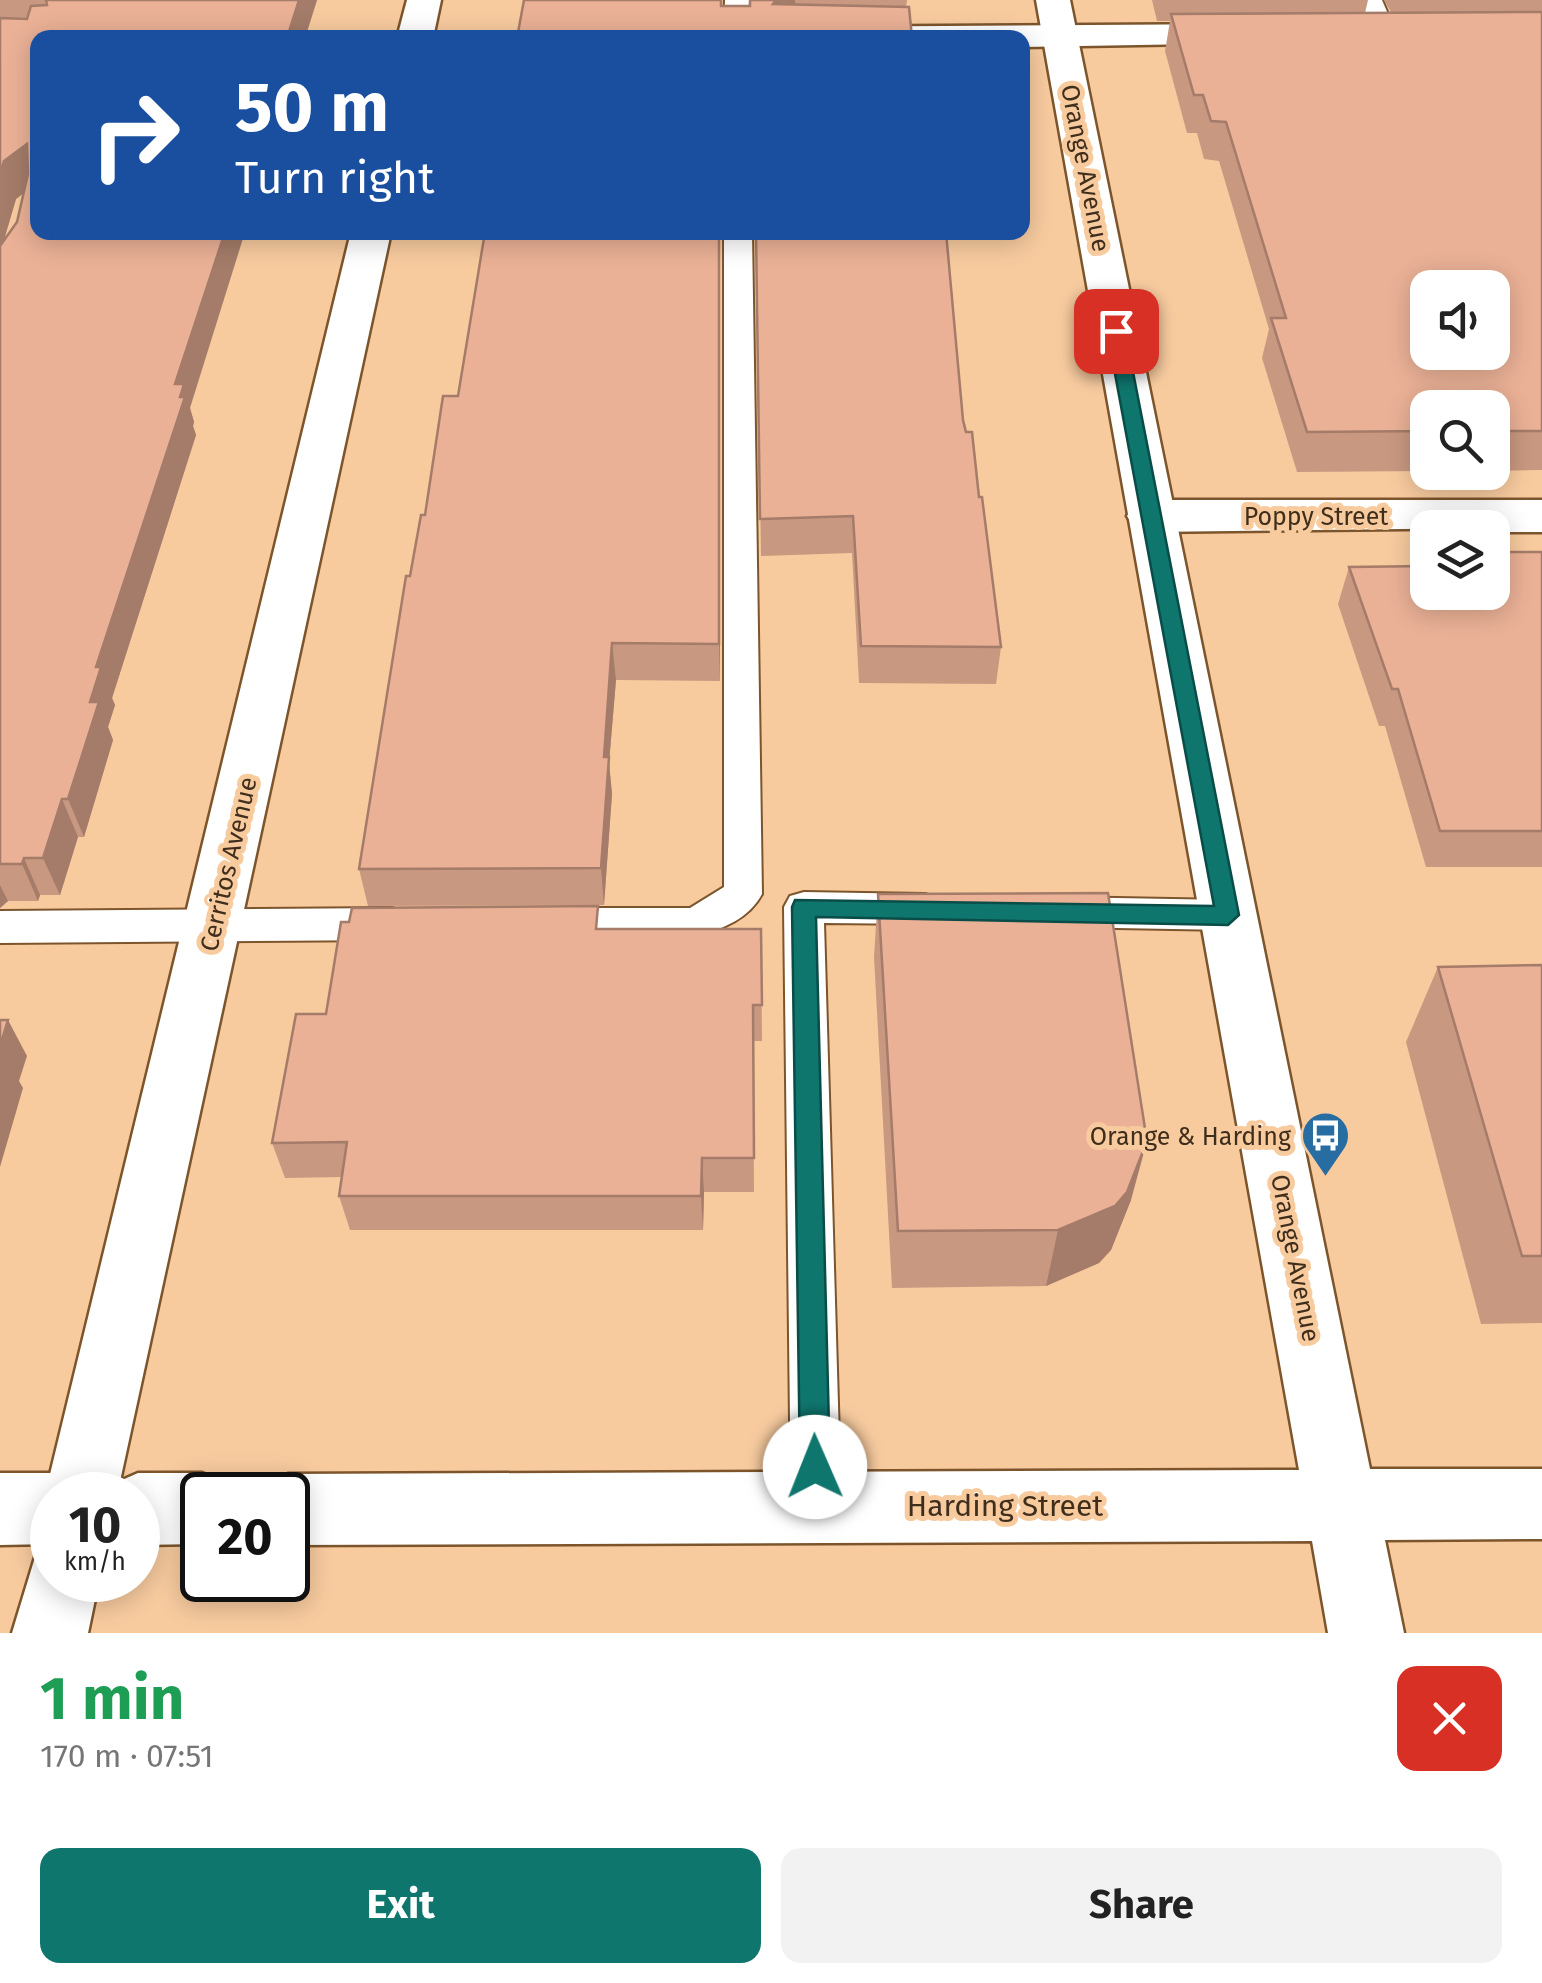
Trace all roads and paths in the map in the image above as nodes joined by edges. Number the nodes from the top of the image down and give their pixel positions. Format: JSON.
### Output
{"nodes":[{"id":1,"x":424,"y":0,"type":"edge"},
{"id":2,"x":736,"y":0,"type":"edge"},
{"id":3,"x":1370,"y":0,"type":"edge"},
{"id":4,"x":1057,"y":18,"type":"edge"},
{"id":5,"x":417,"y":30,"type":"edge"},
{"id":6,"x":736,"y":30,"type":"edge"},
{"id":7,"x":900,"y":30,"type":"edge"},
{"id":8,"x":1270,"y":35,"type":"edge"},
{"id":9,"x":1346,"y":35,"type":"edge"},
{"id":10,"x":1384,"y":35,"type":"junction"},
{"id":11,"x":1424,"y":35,"type":"edge"},
{"id":12,"x":369,"y":240,"type":"edge"},
{"id":13,"x":738,"y":240,"type":"edge"},
{"id":14,"x":1150,"y":516,"type":"junction"},
{"id":15,"x":1542,"y":516,"type":"edge"},
{"id":16,"x":962,"y":910,"type":"edge"},
{"id":17,"x":1022,"y":911,"type":"edge"},
{"id":18,"x":1228,"y":915,"type":"junction"},
{"id":19,"x":214,"y":924,"type":"junction"},
{"id":20,"x":426,"y":924,"type":"edge"},
{"id":21,"x":503,"y":924,"type":"edge"},
{"id":22,"x":0,"y":927,"type":"edge"},
{"id":23,"x":85,"y":1472,"type":"edge"},
{"id":24,"x":1344,"y":1504,"type":"junction"},
{"id":25,"x":1542,"y":1504,"type":"edge"},
{"id":26,"x":816,"y":1507,"type":"junction"},
{"id":27,"x":0,"y":1509,"type":"edge"},
{"id":28,"x":30,"y":1509,"type":"edge"},
{"id":29,"x":310,"y":1510,"type":"edge"},
{"id":30,"x":57,"y":1602,"type":"edge"},
{"id":31,"x":50,"y":1633,"type":"edge"},
{"id":32,"x":1366,"y":1633,"type":"edge"}],
"edges":[{"from":1,"to":5,"type":"street"},
{"from":2,"to":6,"type":"lane"},
{"from":3,"to":10,"type":"lane"},
{"from":4,"to":7,"type":"street"},
{"from":4,"to":8,"type":"street"},
{"from":4,"to":14,"type":"street","name":"Orange Avenue"},
{"from":9,"to":10,"type":"street"},
{"from":10,"to":11,"type":"street"},
{"from":12,"to":19,"type":"street","name":"Cerritos Avenue"},
{"from":13,"to":21,"type":"lane"},
{"from":14,"to":15,"type":"street","name":"Poppy Street"},
{"from":14,"to":18,"type":"street","name":"Orange Avenue"},
{"from":16,"to":26,"type":"lane"},
{"from":17,"to":18,"type":"lane"},
{"from":18,"to":24,"type":"street","name":"Orange Avenue"},
{"from":19,"to":20,"type":"lane"},
{"from":19,"to":22,"type":"lane"},
{"from":19,"to":23,"type":"street","name":"Cerritos Avenue"},
{"from":24,"to":25,"type":"street","name":"Harding Street"},
{"from":24,"to":26,"type":"street","name":"Harding Street"},
{"from":24,"to":32,"type":"street","name":"Orange Avenue"},
{"from":26,"to":29,"type":"street","name":"Harding Street"},
{"from":27,"to":28,"type":"street"},
{"from":30,"to":31,"type":"street"}]}
